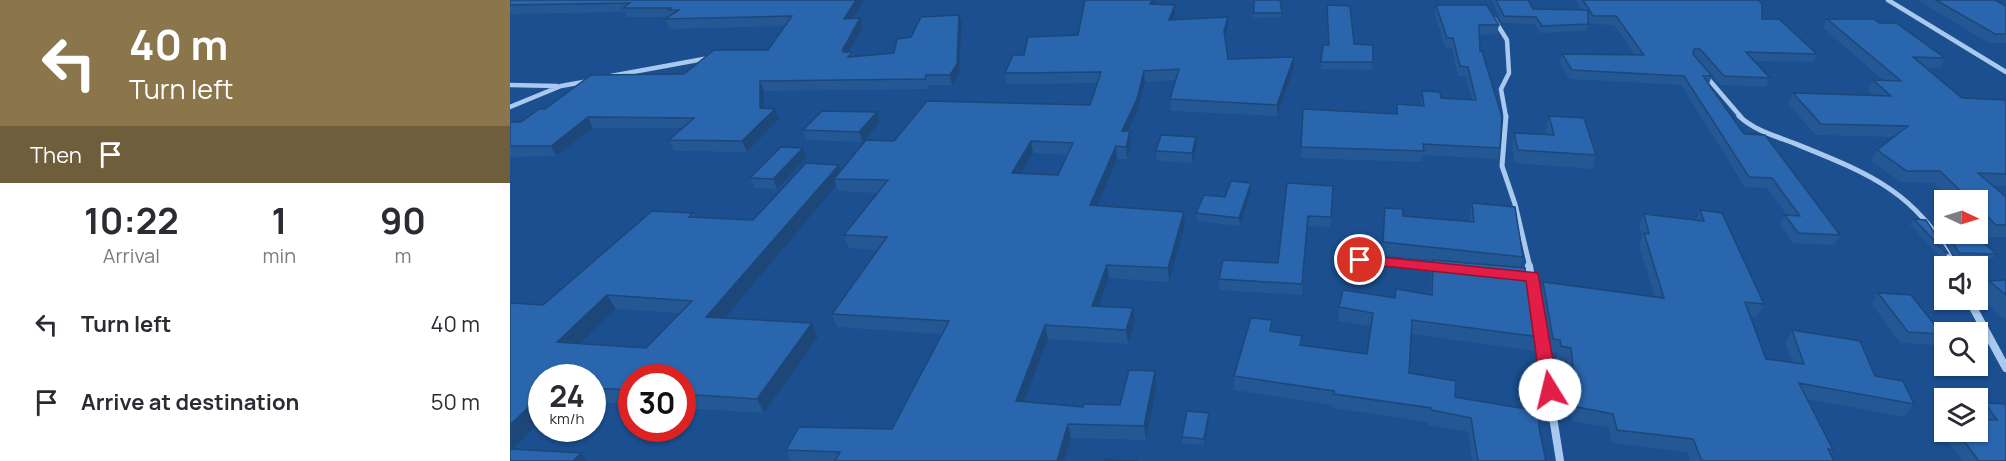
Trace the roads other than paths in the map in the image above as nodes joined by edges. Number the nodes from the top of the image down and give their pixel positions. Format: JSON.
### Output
{"nodes":[{"id":1,"x":1888,"y":0,"type":"edge"},
{"id":2,"x":1490,"y":12,"type":"edge"},
{"id":3,"x":709,"y":58,"type":"edge"},
{"id":4,"x":1701,"y":69,"type":"edge"},
{"id":5,"x":2006,"y":72,"type":"edge"},
{"id":6,"x":605,"y":77,"type":"edge"},
{"id":7,"x":594,"y":80,"type":"edge"},
{"id":8,"x":510,"y":85,"type":"edge"},
{"id":9,"x":561,"y":86,"type":"junction"},
{"id":10,"x":510,"y":107,"type":"edge"},
{"id":11,"x":1951,"y":256,"type":"edge"},
{"id":12,"x":1360,"y":260,"type":"dead end"},
{"id":13,"x":1452,"y":269,"type":"edge"},
{"id":14,"x":1521,"y":276,"type":"edge"},
{"id":15,"x":1532,"y":277,"type":"junction"},
{"id":16,"x":1974,"y":310,"type":"edge"},
{"id":17,"x":2006,"y":368,"type":"edge"},
{"id":18,"x":1560,"y":461,"type":"edge"}],
"edges":[{"from":1,"to":5,"type":"street"},
{"from":2,"to":15,"type":"street"},
{"from":3,"to":6,"type":"street"},
{"from":4,"to":11,"type":"street"},
{"from":7,"to":9,"type":"street"},
{"from":8,"to":9,"type":"street"},
{"from":9,"to":10,"type":"street"},
{"from":12,"to":13,"type":"street"},
{"from":14,"to":15,"type":"street"},
{"from":15,"to":18,"type":"street"},
{"from":16,"to":17,"type":"street"}]}
